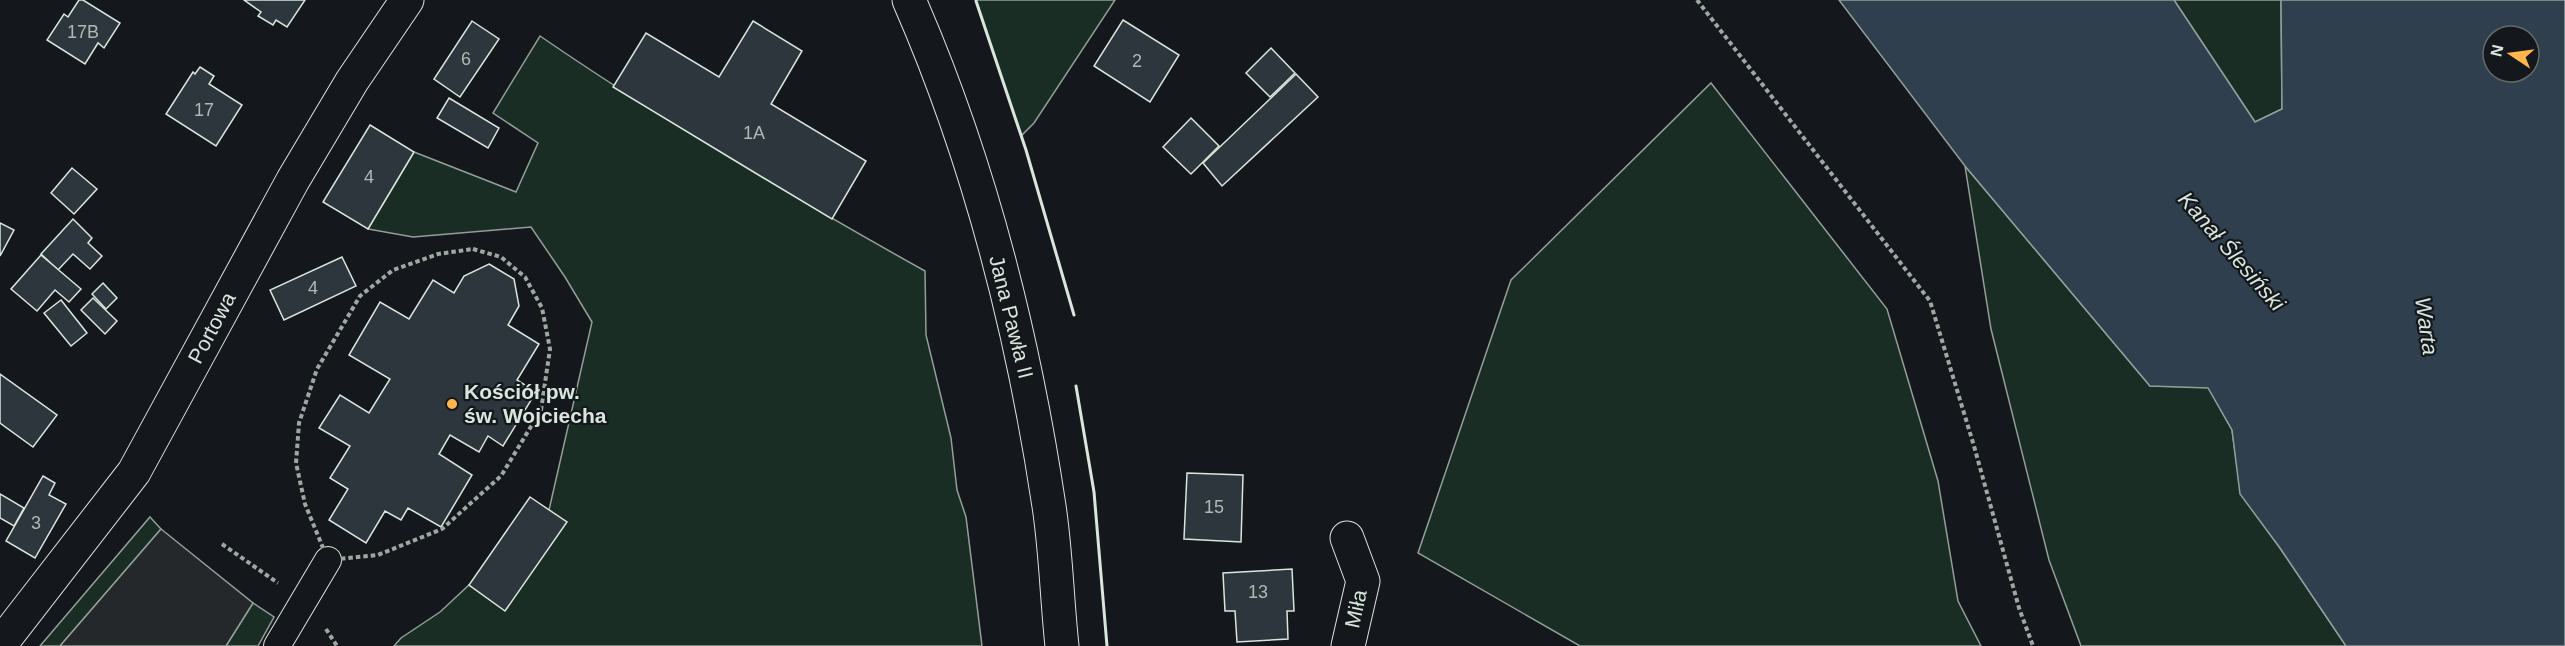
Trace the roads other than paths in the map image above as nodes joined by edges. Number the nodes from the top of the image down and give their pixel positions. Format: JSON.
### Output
{"nodes":[{"id":1,"x":407,"y":0,"type":"edge"},
{"id":2,"x":909,"y":0,"type":"edge"},
{"id":3,"x":1347,"y":538,"type":"dead end"},
{"id":4,"x":328,"y":560,"type":"road end"},
{"id":5,"x":0,"y":645,"type":"edge"},
{"id":6,"x":278,"y":646,"type":"edge"},
{"id":7,"x":1062,"y":646,"type":"edge"},
{"id":8,"x":1348,"y":646,"type":"edge"}],
"edges":[{"from":1,"to":5,"type":"street","name":"Portowa"},
{"from":2,"to":7,"type":"street","name":"Jana Pawła II"},
{"from":3,"to":8,"type":"street","name":"Miła"},
{"from":4,"to":6,"type":"street"}]}
